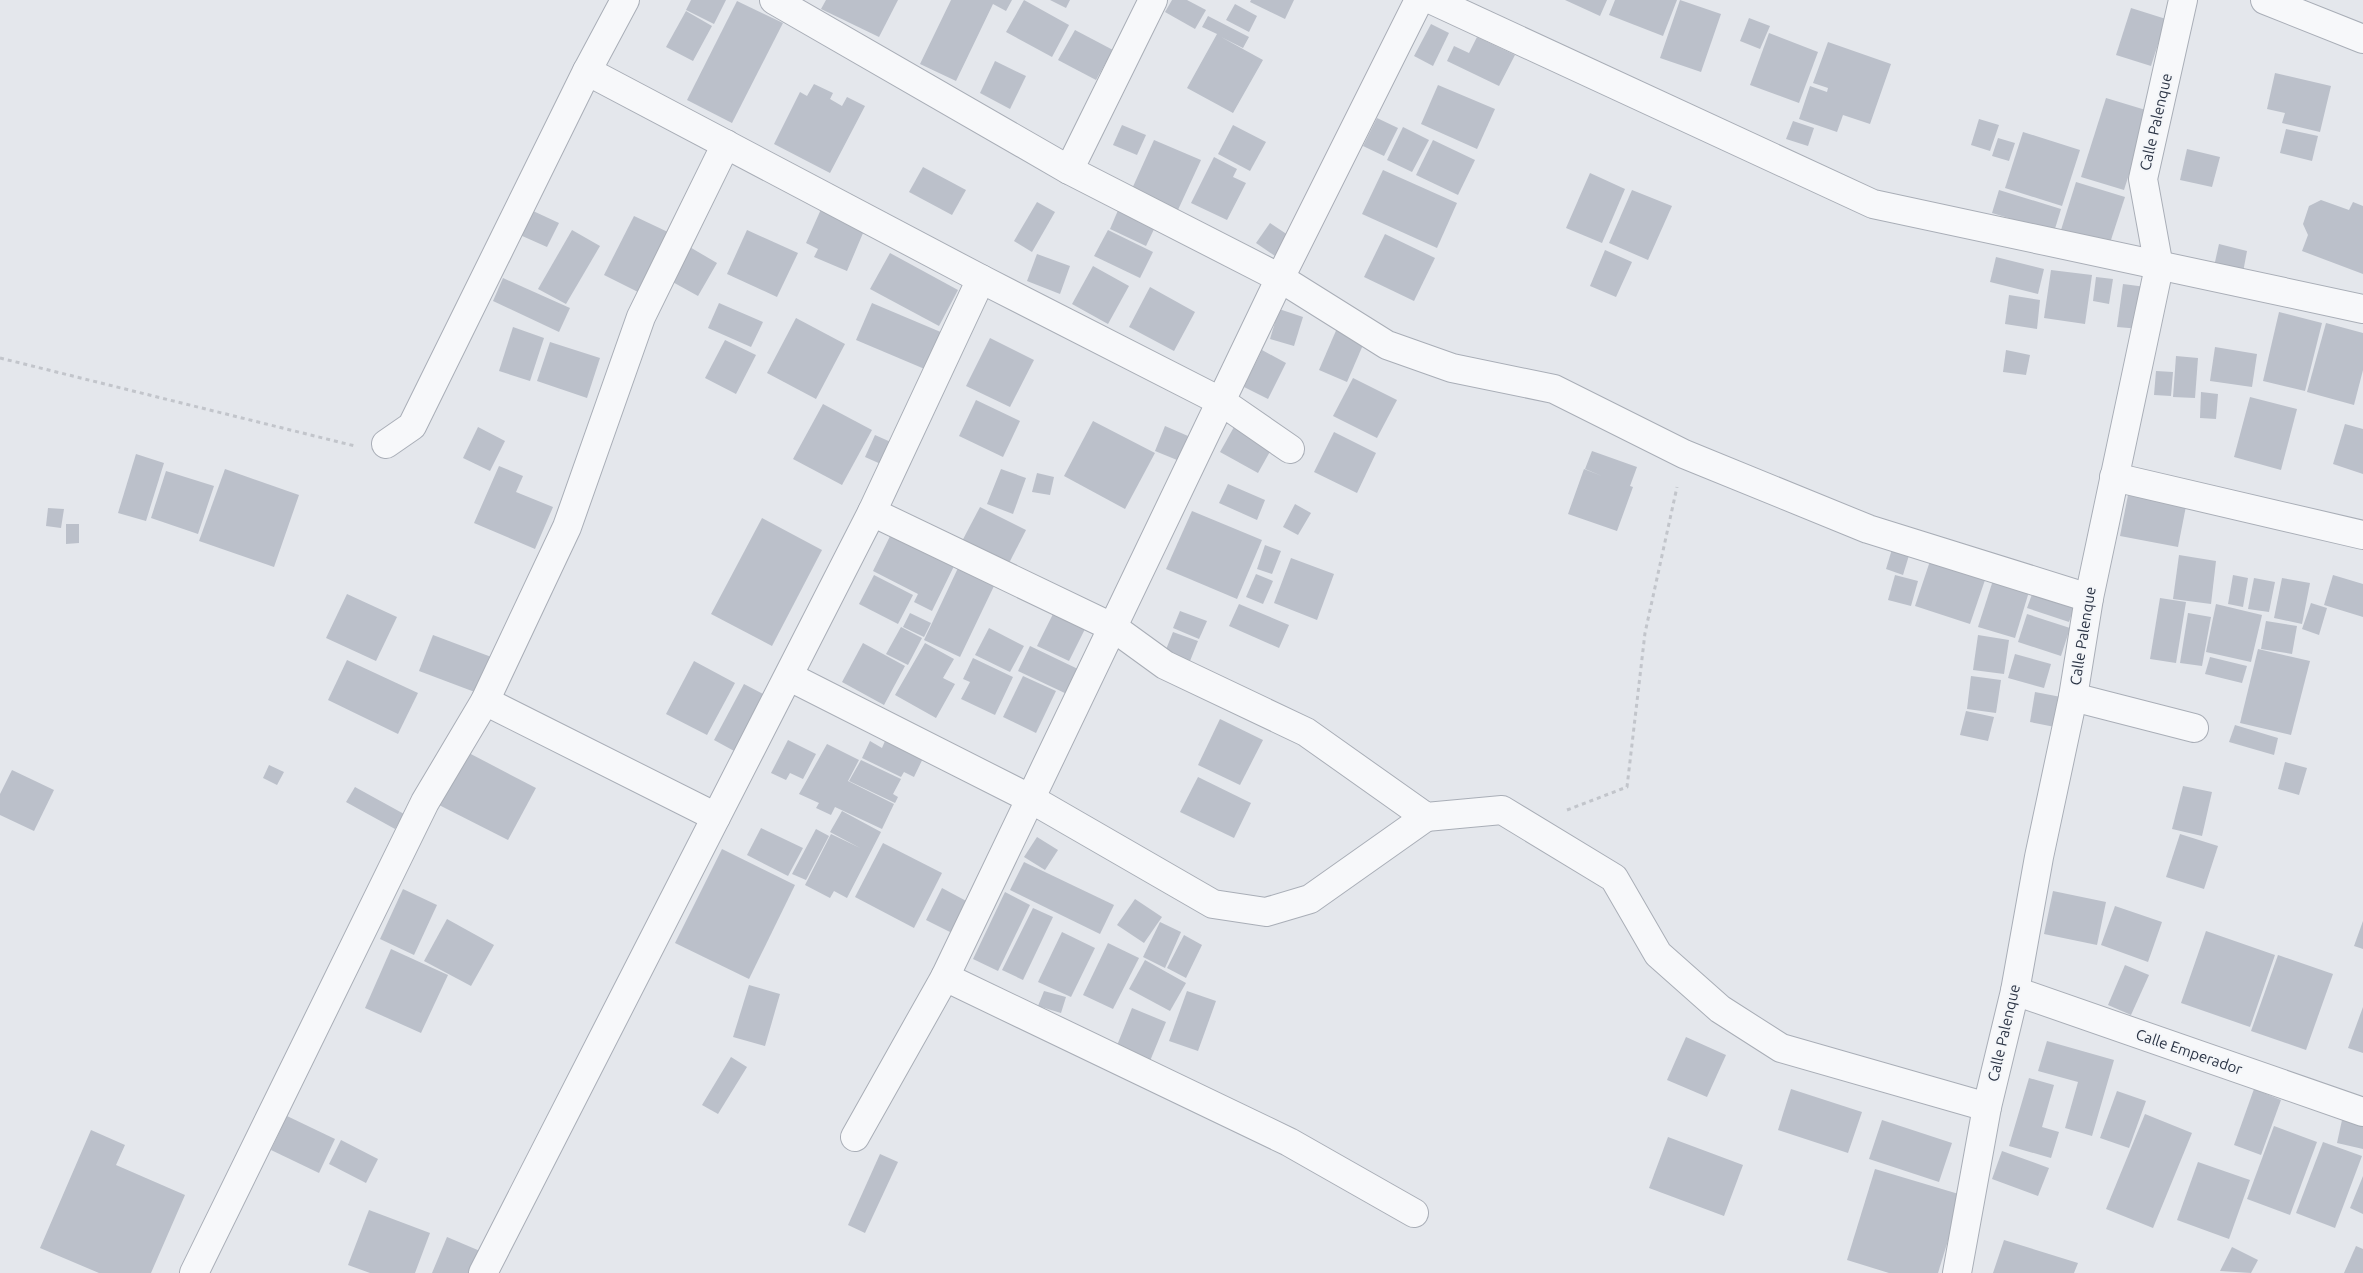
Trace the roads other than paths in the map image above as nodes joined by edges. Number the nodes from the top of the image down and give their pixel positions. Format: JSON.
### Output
{"nodes":[{"id":1,"x":625,"y":0,"type":"edge"},
{"id":2,"x":774,"y":0,"type":"edge"},
{"id":3,"x":1153,"y":0,"type":"edge"},
{"id":4,"x":1419,"y":0,"type":"edge"},
{"id":5,"x":1432,"y":0,"type":"edge"},
{"id":6,"x":2183,"y":0,"type":"edge"},
{"id":7,"x":2265,"y":0,"type":"edge"},
{"id":8,"x":2363,"y":39,"type":"edge"},
{"id":9,"x":587,"y":71,"type":"junction"},
{"id":10,"x":726,"y":144,"type":"junction"},
{"id":11,"x":1069,"y":170,"type":"junction"},
{"id":12,"x":2159,"y":267,"type":"junction"},
{"id":13,"x":1280,"y":278,"type":"junction"},
{"id":14,"x":981,"y":279,"type":"junction"},
{"id":15,"x":2363,"y":309,"type":"edge"},
{"id":16,"x":1222,"y":402,"type":"junction"},
{"id":17,"x":386,"y":444,"type":"road end"},
{"id":18,"x":1290,"y":449,"type":"dead end"},
{"id":19,"x":2114,"y":477,"type":"junction"},
{"id":20,"x":872,"y":512,"type":"junction"},
{"id":21,"x":2363,"y":535,"type":"edge"},
{"id":22,"x":2089,"y":598,"type":"junction"},
{"id":23,"x":1114,"y":628,"type":"junction"},
{"id":24,"x":790,"y":677,"type":"junction"},
{"id":25,"x":2074,"y":697,"type":"junction"},
{"id":26,"x":485,"y":701,"type":"junction"},
{"id":27,"x":2194,"y":728,"type":"dead end"},
{"id":28,"x":1031,"y":799,"type":"junction"},
{"id":29,"x":716,"y":817,"type":"junction"},
{"id":30,"x":1426,"y":817,"type":"junction"},
{"id":31,"x":945,"y":977,"type":"junction"},
{"id":32,"x":2014,"y":991,"type":"junction"},
{"id":33,"x":1987,"y":1107,"type":"junction"},
{"id":34,"x":2363,"y":1112,"type":"edge"},
{"id":35,"x":855,"y":1137,"type":"dead end"},
{"id":36,"x":1414,"y":1212,"type":"dead end"},
{"id":37,"x":194,"y":1273,"type":"edge"},
{"id":38,"x":483,"y":1273,"type":"edge"},
{"id":39,"x":1958,"y":1273,"type":"edge"}],
"edges":[{"from":1,"to":9,"type":"street"},
{"from":2,"to":11,"type":"street"},
{"from":3,"to":11,"type":"street"},
{"from":4,"to":13,"type":"street"},
{"from":5,"to":12,"type":"street"},
{"from":6,"to":12,"type":"street","name":"Calle Palenque"},
{"from":7,"to":8,"type":"street"},
{"from":9,"to":10,"type":"street"},
{"from":9,"to":17,"type":"street"},
{"from":10,"to":14,"type":"street"},
{"from":10,"to":26,"type":"street"},
{"from":11,"to":13,"type":"street"},
{"from":12,"to":15,"type":"street"},
{"from":12,"to":19,"type":"street","name":"Calle Palenque"},
{"from":13,"to":16,"type":"street"},
{"from":13,"to":22,"type":"street"},
{"from":14,"to":16,"type":"street"},
{"from":14,"to":20,"type":"street"},
{"from":16,"to":18,"type":"street"},
{"from":16,"to":23,"type":"street"},
{"from":19,"to":21,"type":"street"},
{"from":19,"to":22,"type":"street","name":"Calle Palenque"},
{"from":20,"to":23,"type":"street"},
{"from":20,"to":24,"type":"street"},
{"from":22,"to":25,"type":"street","name":"Calle Palenque"},
{"from":23,"to":28,"type":"street"},
{"from":23,"to":30,"type":"street"},
{"from":24,"to":28,"type":"street"},
{"from":24,"to":29,"type":"street"},
{"from":25,"to":27,"type":"street"},
{"from":25,"to":32,"type":"street","name":"Calle Palenque"},
{"from":26,"to":29,"type":"street"},
{"from":26,"to":37,"type":"street"},
{"from":28,"to":30,"type":"street"},
{"from":28,"to":31,"type":"street"},
{"from":29,"to":38,"type":"street"},
{"from":30,"to":33,"type":"street"},
{"from":31,"to":35,"type":"street"},
{"from":31,"to":36,"type":"street"},
{"from":32,"to":33,"type":"street","name":"Calle Palenque"},
{"from":32,"to":34,"type":"street","name":"Calle Emperador"},
{"from":33,"to":39,"type":"street","name":"Calle Palenque"}]}
